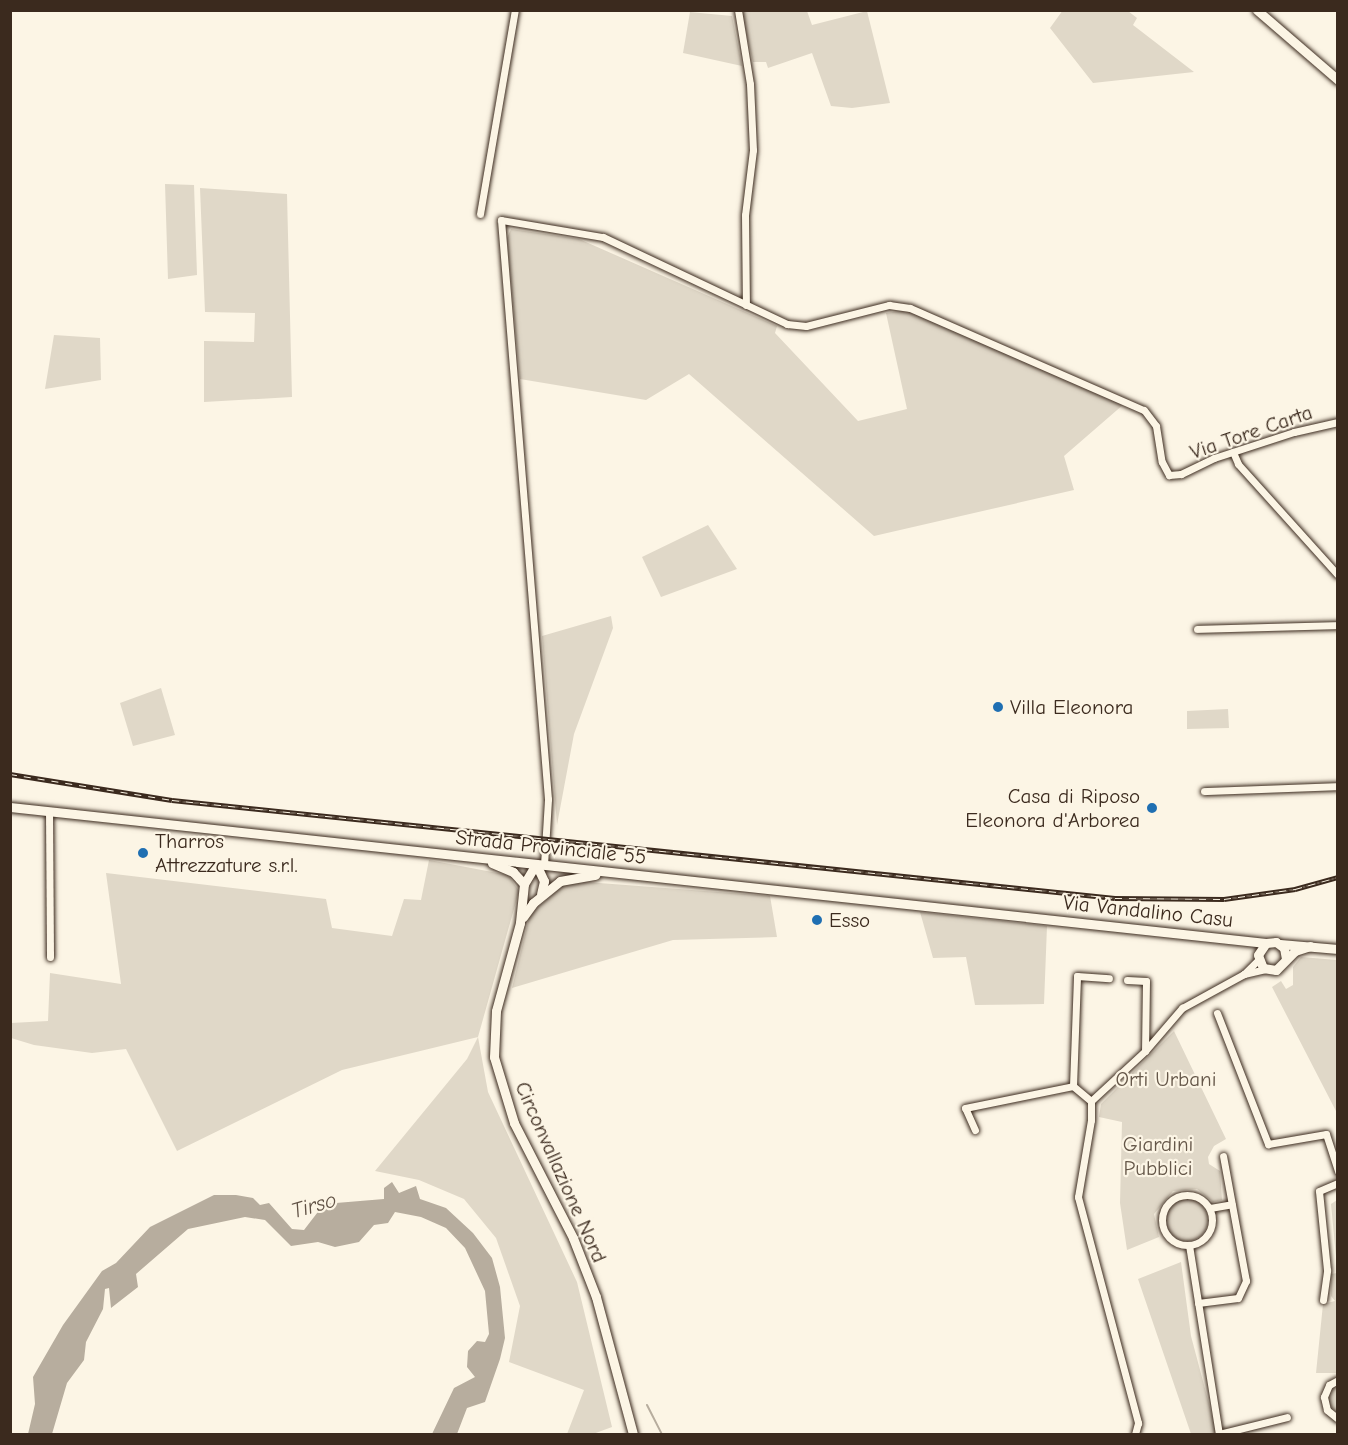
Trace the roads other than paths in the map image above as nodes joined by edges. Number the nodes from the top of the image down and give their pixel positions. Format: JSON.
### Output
{"nodes":[{"id":1,"x":515,"y":10,"type":"edge"},
{"id":2,"x":738,"y":10,"type":"edge"},
{"id":3,"x":1257,"y":10,"type":"edge"},
{"id":4,"x":1338,"y":80,"type":"edge"},
{"id":5,"x":480,"y":214,"type":"dead end"},
{"id":6,"x":746,"y":305,"type":"junction"},
{"id":7,"x":1338,"y":422,"type":"edge"},
{"id":8,"x":1233,"y":452,"type":"junction"},
{"id":9,"x":1338,"y":575,"type":"edge"},
{"id":10,"x":1338,"y":625,"type":"edge"},
{"id":11,"x":1197,"y":630,"type":"dead end"},
{"id":12,"x":1338,"y":786,"type":"edge"},
{"id":13,"x":1204,"y":791,"type":"dead end"},
{"id":14,"x":10,"y":807,"type":"edge"},
{"id":15,"x":49,"y":812,"type":"junction"},
{"id":16,"x":473,"y":857,"type":"junction"},
{"id":17,"x":540,"y":864,"type":"junction"},
{"id":18,"x":627,"y":873,"type":"junction"},
{"id":19,"x":524,"y":884,"type":"junction"},
{"id":20,"x":541,"y":894,"type":"junction"},
{"id":21,"x":1048,"y":919,"type":"joint"},
{"id":22,"x":520,"y":923,"type":"junction"},
{"id":23,"x":1244,"y":939,"type":"junction"},
{"id":24,"x":1266,"y":943,"type":"junction"},
{"id":25,"x":1280,"y":944,"type":"junction"},
{"id":26,"x":1310,"y":946,"type":"junction"},
{"id":27,"x":1338,"y":949,"type":"edge"},
{"id":28,"x":1259,"y":956,"type":"junction"},
{"id":29,"x":50,"y":957,"type":"dead end"},
{"id":30,"x":1286,"y":959,"type":"junction"},
{"id":31,"x":1266,"y":969,"type":"junction"},
{"id":32,"x":1244,"y":974,"type":"junction"},
{"id":33,"x":1108,"y":978,"type":"dead end"},
{"id":34,"x":1127,"y":980,"type":"dead end"},
{"id":35,"x":1217,"y":1013,"type":"dead end"},
{"id":36,"x":1145,"y":1051,"type":"junction"},
{"id":37,"x":1074,"y":1086,"type":"junction"},
{"id":38,"x":1091,"y":1101,"type":"junction"},
{"id":39,"x":975,"y":1130,"type":"dead end"},
{"id":40,"x":1223,"y":1156,"type":"dead end"},
{"id":41,"x":1338,"y":1172,"type":"edge"},
{"id":42,"x":1338,"y":1184,"type":"edge"},
{"id":43,"x":1232,"y":1204,"type":"junction"},
{"id":44,"x":1210,"y":1208,"type":"junction"},
{"id":45,"x":1189,"y":1245,"type":"junction"},
{"id":46,"x":1323,"y":1300,"type":"dead end"},
{"id":47,"x":1198,"y":1303,"type":"junction"},
{"id":48,"x":1338,"y":1380,"type":"edge"},
{"id":49,"x":1287,"y":1417,"type":"dead end"},
{"id":50,"x":1338,"y":1419,"type":"edge"},
{"id":51,"x":633,"y":1434,"type":"edge"},
{"id":52,"x":1135,"y":1434,"type":"edge"},
{"id":53,"x":1219,"y":1434,"type":"edge"}],
"edges":[{"from":1,"to":5,"type":"street"},
{"from":2,"to":6,"type":"street"},
{"from":3,"to":4,"type":"main road"},
{"from":6,"to":8,"type":"street","name":"Via Tore Carta"},
{"from":6,"to":17,"type":"street"},
{"from":7,"to":8,"type":"street","name":"Via Tore Carta"},
{"from":8,"to":9,"type":"street"},
{"from":10,"to":11,"type":"street"},
{"from":12,"to":13,"type":"street"},
{"from":14,"to":15,"type":"main road","name":"Strada Provinciale 55"},
{"from":15,"to":16,"type":"main road","name":"Strada Provinciale 55"},
{"from":15,"to":29,"type":"street"},
{"from":16,"to":17,"type":"main road","name":"Strada Provinciale 55"},
{"from":16,"to":19,"type":"main road"},
{"from":17,"to":18,"type":"main road","name":"Strada Provinciale 55"},
{"from":17,"to":19,"type":"main road","name":"Circonvallazione Nord"},
{"from":17,"to":20,"type":"main road"},
{"from":18,"to":20,"type":"main road"},
{"from":18,"to":21,"type":"main road","name":"Strada Provinciale 55"},
{"from":19,"to":22,"type":"main road","name":"Circonvallazione Nord"},
{"from":20,"to":22,"type":"main road","name":"Circonvallazione Nord"},
{"from":21,"to":23,"type":"main road","name":"Via Vandalino Casu"},
{"from":22,"to":51,"type":"main road","name":"Circonvallazione Nord"},
{"from":23,"to":24,"type":"main road","name":"Via Vandalino Casu"},
{"from":23,"to":28,"type":"main road","name":"Via Vandalino Casu"},
{"from":24,"to":25,"type":"main road"},
{"from":24,"to":28,"type":"main road"},
{"from":25,"to":26,"type":"main road"},
{"from":25,"to":30,"type":"main road"},
{"from":26,"to":27,"type":"main road"},
{"from":26,"to":30,"type":"main road"},
{"from":28,"to":31,"type":"main road"},
{"from":28,"to":32,"type":"street"},
{"from":30,"to":31,"type":"main road"},
{"from":31,"to":32,"type":"street"},
{"from":32,"to":36,"type":"street"},
{"from":33,"to":37,"type":"street"},
{"from":34,"to":36,"type":"street"},
{"from":35,"to":41,"type":"street"},
{"from":36,"to":38,"type":"street"},
{"from":37,"to":38,"type":"street"},
{"from":37,"to":39,"type":"street"},
{"from":38,"to":52,"type":"street"},
{"from":40,"to":43,"type":"street"},
{"from":42,"to":46,"type":"street"},
{"from":43,"to":44,"type":"street"},
{"from":43,"to":47,"type":"street"},
{"from":44,"to":45,"type":"street"},
{"from":44,"to":45,"type":"street"},
{"from":45,"to":47,"type":"street"},
{"from":47,"to":53,"type":"street"},
{"from":48,"to":50,"type":"street"},
{"from":49,"to":53,"type":"street"}]}
